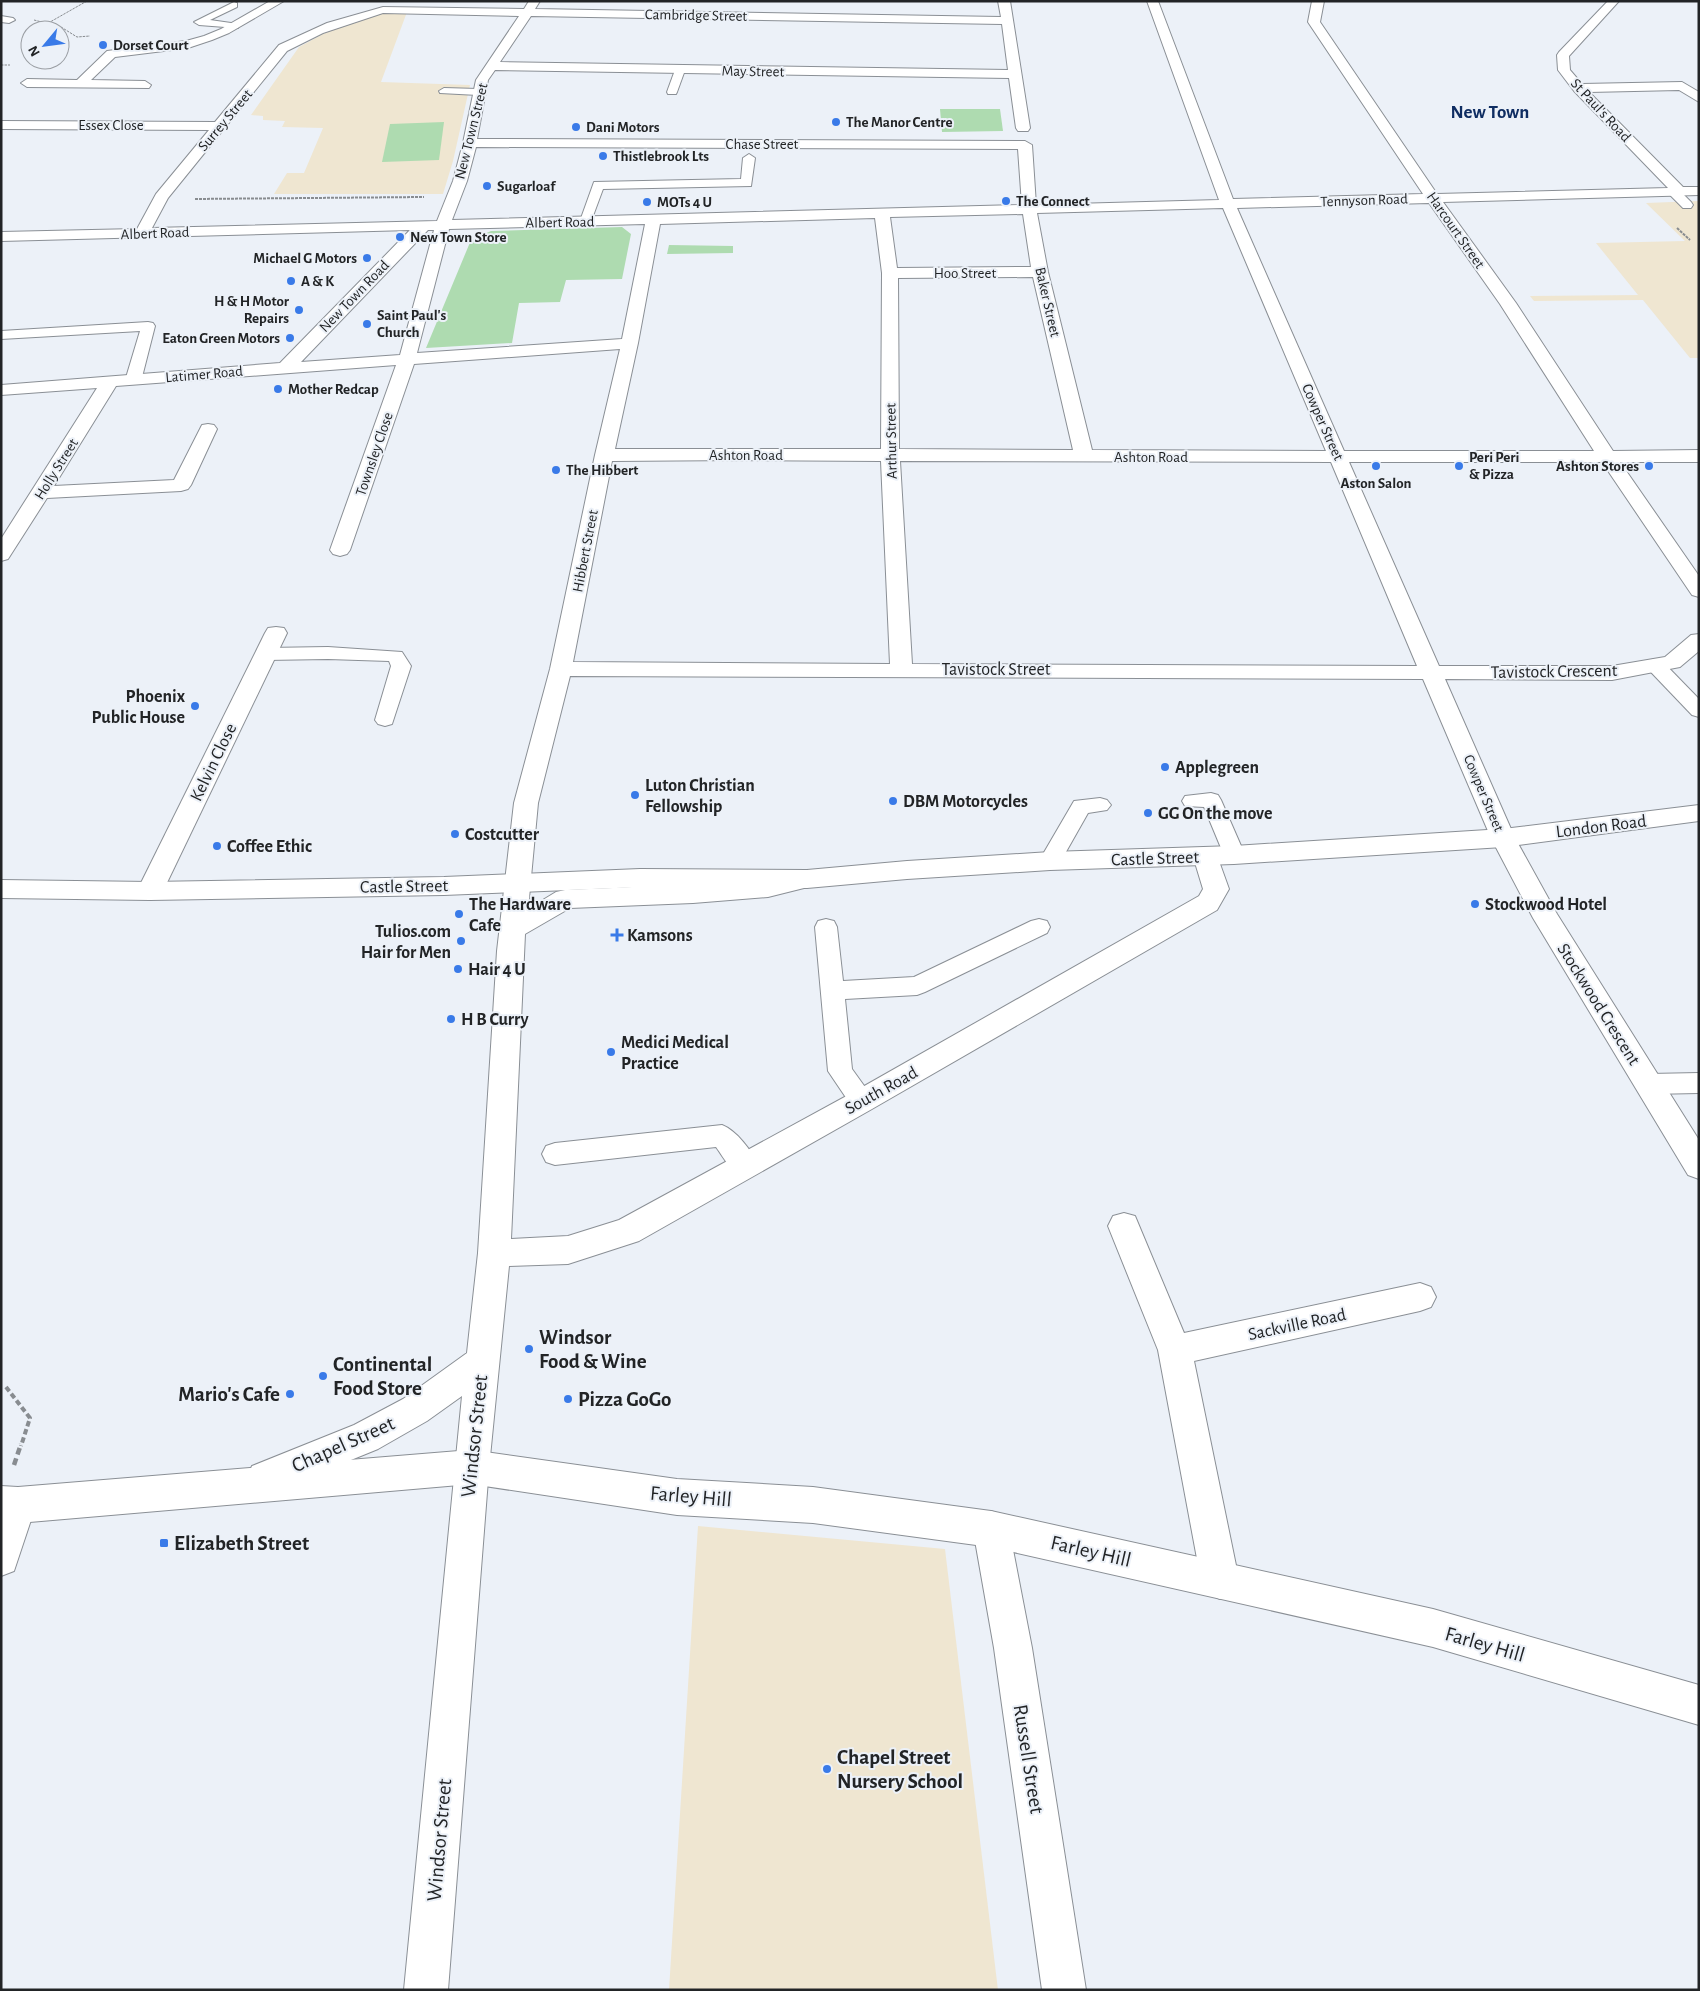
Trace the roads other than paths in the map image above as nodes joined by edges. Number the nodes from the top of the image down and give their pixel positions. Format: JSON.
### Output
{"nodes":[{"id":1,"x":279,"y":1,"type":"edge"},
{"id":2,"x":535,"y":1,"type":"edge"},
{"id":3,"x":1004,"y":1,"type":"edge"},
{"id":4,"x":1152,"y":1,"type":"edge"},
{"id":5,"x":1318,"y":1,"type":"edge"},
{"id":6,"x":1614,"y":1,"type":"edge"},
{"id":7,"x":234,"y":5,"type":"dead end"},
{"id":8,"x":528,"y":12,"type":"junction"},
{"id":9,"x":1007,"y":21,"type":"junction"},
{"id":10,"x":234,"y":26,"type":"junction"},
{"id":11,"x":327,"y":27,"type":"joint"},
{"id":12,"x":491,"y":66,"type":"junction"},
{"id":13,"x":680,"y":70,"type":"junction"},
{"id":14,"x":1016,"y":74,"type":"junction"},
{"id":15,"x":27,"y":83,"type":"dead end"},
{"id":16,"x":80,"y":84,"type":"junction"},
{"id":17,"x":145,"y":84,"type":"dead end"},
{"id":18,"x":1578,"y":88,"type":"junction"},
{"id":19,"x":444,"y":91,"type":"dead end"},
{"id":20,"x":478,"y":92,"type":"junction"},
{"id":21,"x":672,"y":92,"type":"dead end"},
{"id":22,"x":1699,"y":98,"type":"edge"},
{"id":23,"x":1,"y":125,"type":"edge"},
{"id":24,"x":220,"y":126,"type":"junction"},
{"id":25,"x":1023,"y":128,"type":"dead end"},
{"id":26,"x":470,"y":144,"type":"junction"},
{"id":27,"x":1025,"y":145,"type":"joint"},
{"id":28,"x":749,"y":158,"type":"dead end"},
{"id":29,"x":1699,"y":191,"type":"edge"},
{"id":30,"x":1676,"y":192,"type":"junction"},
{"id":31,"x":1433,"y":198,"type":"junction"},
{"id":32,"x":1228,"y":204,"type":"junction"},
{"id":33,"x":1687,"y":205,"type":"dead end"},
{"id":34,"x":1029,"y":209,"type":"junction"},
{"id":35,"x":882,"y":213,"type":"junction"},
{"id":36,"x":653,"y":219,"type":"junction"},
{"id":37,"x":586,"y":221,"type":"junction"},
{"id":38,"x":424,"y":225,"type":"junction"},
{"id":39,"x":443,"y":225,"type":"junction"},
{"id":40,"x":142,"y":234,"type":"junction"},
{"id":41,"x":1,"y":237,"type":"edge"},
{"id":42,"x":1040,"y":272,"type":"junction"},
{"id":43,"x":890,"y":273,"type":"junction"},
{"id":44,"x":1,"y":336,"type":"edge"},
{"id":45,"x":630,"y":343,"type":"junction"},
{"id":46,"x":407,"y":359,"type":"junction"},
{"id":47,"x":285,"y":368,"type":"junction"},
{"id":48,"x":133,"y":381,"type":"junction"},
{"id":49,"x":110,"y":383,"type":"junction"},
{"id":50,"x":1,"y":390,"type":"edge"},
{"id":51,"x":208,"y":429,"type":"dead end"},
{"id":52,"x":890,"y":454,"type":"junction"},
{"id":53,"x":604,"y":455,"type":"junction"},
{"id":54,"x":1338,"y":456,"type":"junction"},
{"id":55,"x":1607,"y":456,"type":"junction"},
{"id":56,"x":1699,"y":456,"type":"edge"},
{"id":57,"x":1084,"y":457,"type":"junction"},
{"id":58,"x":42,"y":492,"type":"junction"},
{"id":59,"x":340,"y":550,"type":"dead end"},
{"id":60,"x":1,"y":555,"type":"edge"},
{"id":61,"x":1699,"y":591,"type":"edge"},
{"id":62,"x":1699,"y":640,"type":"edge"},
{"id":63,"x":270,"y":644,"type":"joint"},
{"id":64,"x":1655,"y":665,"type":"junction"},
{"id":65,"x":561,"y":669,"type":"junction"},
{"id":66,"x":901,"y":669,"type":"junction"},
{"id":67,"x":1431,"y":671,"type":"junction"},
{"id":68,"x":1699,"y":711,"type":"edge"},
{"id":69,"x":385,"y":720,"type":"dead end"},
{"id":70,"x":1192,"y":801,"type":"dead end"},
{"id":71,"x":1100,"y":805,"type":"dead end"},
{"id":72,"x":1699,"y":813,"type":"edge"},
{"id":73,"x":1503,"y":838,"type":"junction"},
{"id":74,"x":1234,"y":855,"type":"junction"},
{"id":75,"x":1206,"y":856,"type":"junction"},
{"id":76,"x":1050,"y":861,"type":"junction"},
{"id":77,"x":807,"y":879,"type":"junction"},
{"id":78,"x":518,"y":883,"type":"junction"},
{"id":79,"x":1,"y":889,"type":"edge"},
{"id":80,"x":150,"y":891,"type":"junction"},
{"id":81,"x":826,"y":927,"type":"dead end"},
{"id":82,"x":1039,"y":927,"type":"dead end"},
{"id":83,"x":513,"y":928,"type":"junction"},
{"id":84,"x":833,"y":991,"type":"junction"},
{"id":85,"x":1699,"y":1083,"type":"edge"},
{"id":86,"x":1649,"y":1084,"type":"junction"},
{"id":87,"x":862,"y":1101,"type":"junction"},
{"id":88,"x":554,"y":1154,"type":"dead end"},
{"id":89,"x":745,"y":1165,"type":"junction"},
{"id":90,"x":1699,"y":1166,"type":"edge"},
{"id":91,"x":1124,"y":1226,"type":"dead end"},
{"id":92,"x":494,"y":1254,"type":"junction"},
{"id":93,"x":1420,"y":1297,"type":"dead end"},
{"id":94,"x":1175,"y":1350,"type":"junction"},
{"id":95,"x":482,"y":1361,"type":"junction"},
{"id":96,"x":471,"y":1466,"type":"junction"},
{"id":97,"x":248,"y":1485,"type":"junction"},
{"id":98,"x":7,"y":1504,"type":"edge"},
{"id":99,"x":991,"y":1529,"type":"junction"},
{"id":100,"x":1,"y":1558,"type":"edge"},
{"id":101,"x":1220,"y":1580,"type":"junction"},
{"id":102,"x":1699,"y":1705,"type":"edge"},
{"id":103,"x":426,"y":1990,"type":"edge"},
{"id":104,"x":1064,"y":1990,"type":"edge"}],
"edges":[{"from":1,"to":10,"type":"street"},
{"from":2,"to":8,"type":"street","name":"New Town Street"},
{"from":3,"to":9,"type":"street"},
{"from":4,"to":32,"type":"street","name":"Cowper Street"},
{"from":5,"to":31,"type":"street","name":"Harcourt Street"},
{"from":6,"to":18,"type":"street","name":"St Paul's Road"},
{"from":7,"to":10,"type":"lane"},
{"from":8,"to":9,"type":"street","name":"Cambridge Street"},
{"from":8,"to":11,"type":"street","name":"Cambridge Street"},
{"from":8,"to":12,"type":"street","name":"New Town Street"},
{"from":9,"to":14,"type":"street"},
{"from":10,"to":16,"type":"street"},
{"from":11,"to":24,"type":"street","name":"Surrey Street"},
{"from":12,"to":13,"type":"street","name":"May Street"},
{"from":12,"to":20,"type":"street","name":"New Town Street"},
{"from":13,"to":14,"type":"street","name":"May Street"},
{"from":13,"to":21,"type":"lane"},
{"from":14,"to":25,"type":"street"},
{"from":15,"to":16,"type":"street"},
{"from":16,"to":17,"type":"street"},
{"from":18,"to":22,"type":"street"},
{"from":18,"to":30,"type":"street","name":"St Paul's Road"},
{"from":19,"to":20,"type":"lane"},
{"from":20,"to":26,"type":"street","name":"New Town Street"},
{"from":23,"to":24,"type":"street","name":"Essex Close"},
{"from":24,"to":40,"type":"street","name":"Surrey Street"},
{"from":26,"to":27,"type":"street","name":"Chase Street"},
{"from":26,"to":39,"type":"street","name":"New Town Street"},
{"from":27,"to":34,"type":"street","name":"Baker Street"},
{"from":28,"to":37,"type":"lane"},
{"from":29,"to":30,"type":"street","name":"Tennyson Road"},
{"from":30,"to":31,"type":"street","name":"Tennyson Road"},
{"from":30,"to":33,"type":"lane"},
{"from":31,"to":32,"type":"street","name":"Tennyson Road"},
{"from":31,"to":55,"type":"street","name":"Harcourt Street"},
{"from":32,"to":34,"type":"street","name":"Tennyson Road"},
{"from":32,"to":54,"type":"street","name":"Cowper Street"},
{"from":34,"to":35,"type":"street","name":"Albert Road"},
{"from":34,"to":42,"type":"street","name":"Baker Street"},
{"from":35,"to":36,"type":"street","name":"Albert Road"},
{"from":35,"to":43,"type":"street","name":"Arthur Street"},
{"from":36,"to":37,"type":"street","name":"Albert Road"},
{"from":36,"to":45,"type":"street","name":"Hibbert Street"},
{"from":37,"to":39,"type":"street","name":"Albert Road"},
{"from":38,"to":39,"type":"street","name":"Albert Road"},
{"from":38,"to":40,"type":"street","name":"Albert Road"},
{"from":38,"to":47,"type":"street","name":"New Town Road"},
{"from":39,"to":46,"type":"street","name":"New Town Street"},
{"from":40,"to":41,"type":"street","name":"Albert Road"},
{"from":42,"to":43,"type":"street","name":"Hoo Street"},
{"from":42,"to":57,"type":"street","name":"Baker Street"},
{"from":43,"to":52,"type":"street","name":"Arthur Street"},
{"from":44,"to":48,"type":"lane"},
{"from":45,"to":46,"type":"street","name":"Latimer Road"},
{"from":45,"to":53,"type":"street","name":"Hibbert Street"},
{"from":46,"to":47,"type":"street","name":"Latimer Road"},
{"from":46,"to":59,"type":"street","name":"Townsley Close"},
{"from":47,"to":48,"type":"street","name":"Latimer Road"},
{"from":48,"to":49,"type":"street","name":"Latimer Road"},
{"from":49,"to":50,"type":"street","name":"Latimer Road"},
{"from":49,"to":58,"type":"street","name":"Holly Street"},
{"from":51,"to":58,"type":"street"},
{"from":52,"to":53,"type":"street","name":"Ashton Road"},
{"from":52,"to":57,"type":"street","name":"Ashton Road"},
{"from":52,"to":66,"type":"street","name":"Arthur Street"},
{"from":53,"to":65,"type":"street","name":"Hibbert Street"},
{"from":54,"to":55,"type":"street","name":"Ashton Road"},
{"from":54,"to":57,"type":"street","name":"Ashton Road"},
{"from":54,"to":67,"type":"street","name":"Cowper Street"},
{"from":55,"to":56,"type":"street","name":"Ashton Road"},
{"from":55,"to":61,"type":"street"},
{"from":58,"to":60,"type":"street","name":"Holly Street"},
{"from":62,"to":64,"type":"street","name":"Tavistock Crescent"},
{"from":63,"to":69,"type":"lane"},
{"from":63,"to":80,"type":"street","name":"Kelvin Close"},
{"from":64,"to":67,"type":"street","name":"Tavistock Crescent"},
{"from":64,"to":68,"type":"lane"},
{"from":65,"to":66,"type":"street","name":"Tavistock Street"},
{"from":65,"to":78,"type":"street","name":"Hibbert Street"},
{"from":66,"to":67,"type":"street","name":"Tavistock Street"},
{"from":67,"to":73,"type":"street","name":"Cowper Street"},
{"from":70,"to":74,"type":"lane"},
{"from":71,"to":76,"type":"lane"},
{"from":72,"to":73,"type":"street","name":"London Road"},
{"from":73,"to":74,"type":"street","name":"Castle Street"},
{"from":73,"to":86,"type":"street","name":"Stockwood Crescent"},
{"from":74,"to":75,"type":"street","name":"Castle Street"},
{"from":75,"to":76,"type":"street","name":"Castle Street"},
{"from":75,"to":87,"type":"street","name":"South Road"},
{"from":76,"to":77,"type":"street","name":"Castle Street"},
{"from":77,"to":78,"type":"street","name":"Castle Street"},
{"from":77,"to":83,"type":"street","name":"Castle Street"},
{"from":78,"to":80,"type":"street","name":"Castle Street"},
{"from":78,"to":83,"type":"street","name":"Windsor Street"},
{"from":79,"to":80,"type":"street","name":"Castle Street"},
{"from":81,"to":84,"type":"lane"},
{"from":82,"to":84,"type":"lane"},
{"from":83,"to":92,"type":"street","name":"Windsor Street"},
{"from":84,"to":87,"type":"lane"},
{"from":85,"to":86,"type":"lane"},
{"from":86,"to":90,"type":"street","name":"Stockwood Crescent"},
{"from":87,"to":89,"type":"street","name":"South Road"},
{"from":88,"to":89,"type":"lane"},
{"from":89,"to":92,"type":"street","name":"South Road"},
{"from":91,"to":94,"type":"street"},
{"from":92,"to":95,"type":"street","name":"Windsor Street"},
{"from":93,"to":94,"type":"street","name":"Sackville Road"},
{"from":94,"to":101,"type":"street"},
{"from":95,"to":96,"type":"street","name":"Windsor Street"},
{"from":95,"to":97,"type":"street","name":"Chapel Street"},
{"from":96,"to":97,"type":"street","name":"Chapel Street"},
{"from":96,"to":99,"type":"street","name":"Farley Hill"},
{"from":96,"to":103,"type":"street","name":"Windsor Street"},
{"from":97,"to":98,"type":"street","name":"Chapel Street"},
{"from":98,"to":100,"type":"street"},
{"from":99,"to":101,"type":"street","name":"Farley Hill"},
{"from":99,"to":104,"type":"street","name":"Russell Street"},
{"from":101,"to":102,"type":"street","name":"Farley Hill"}]}
